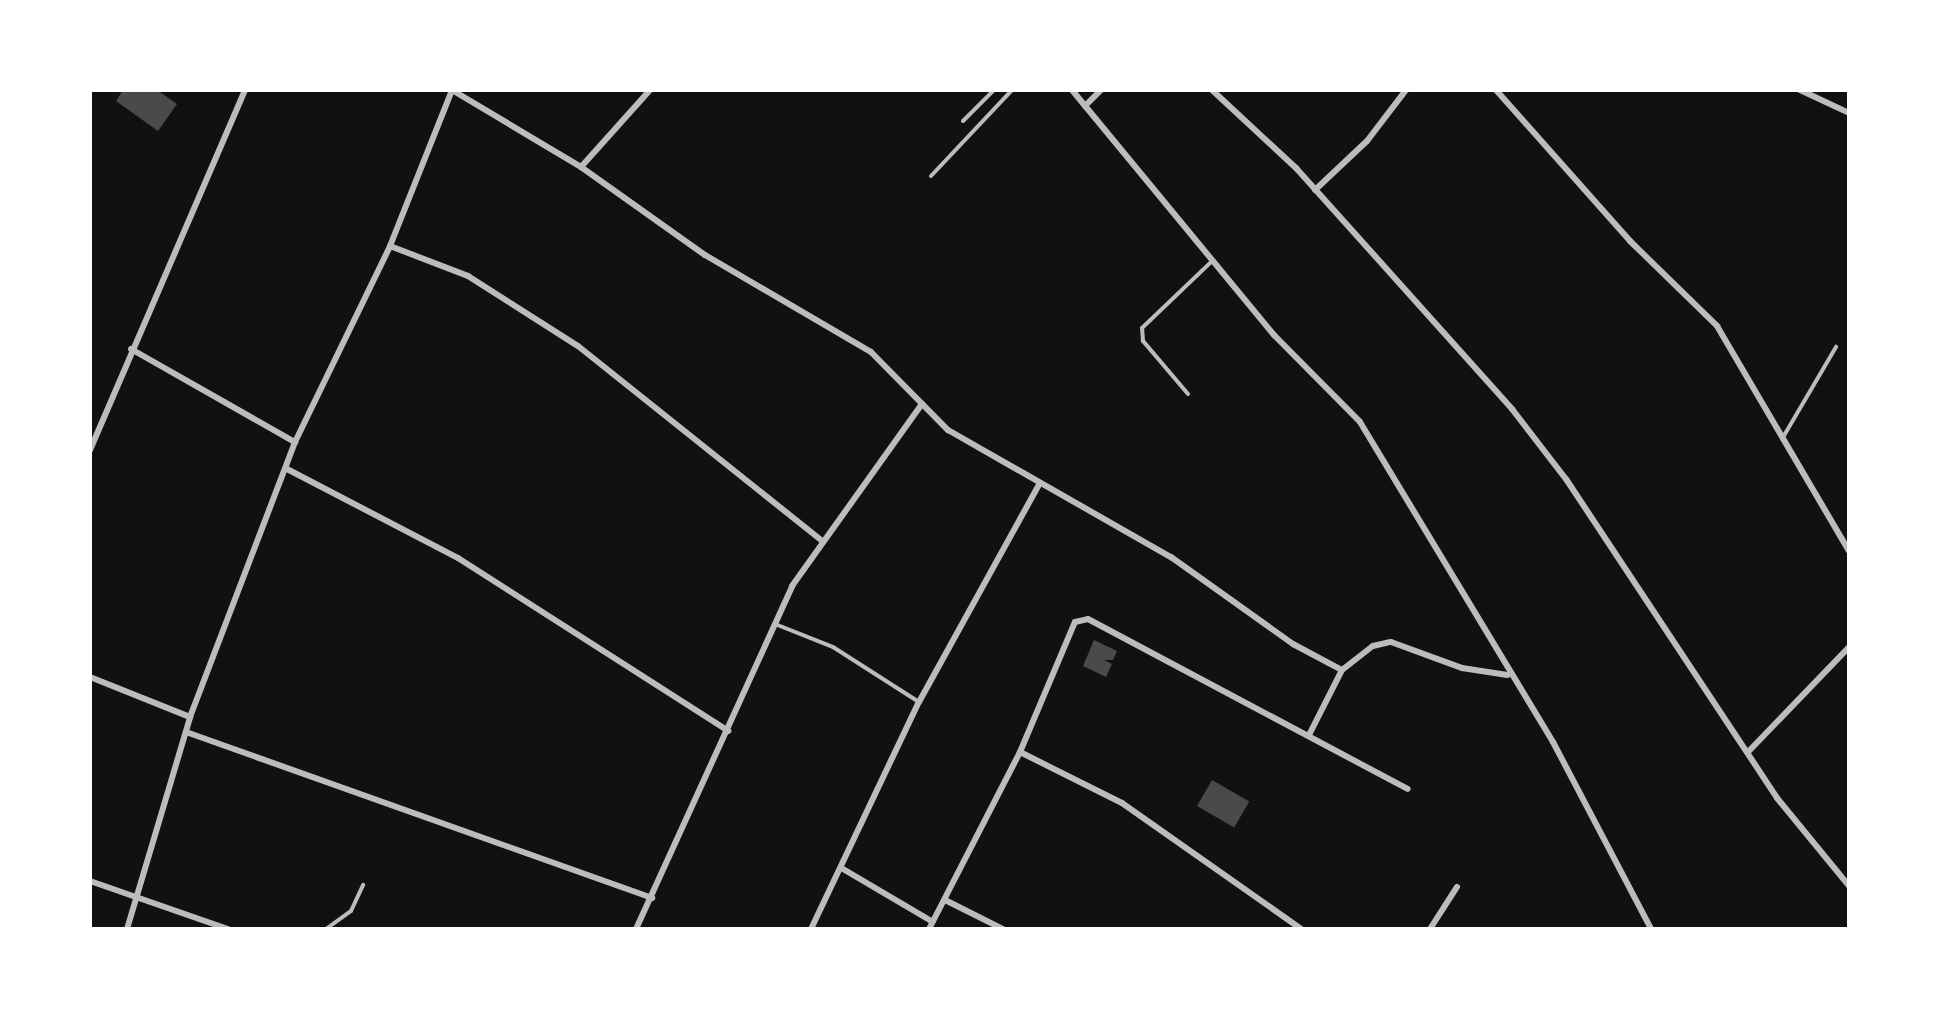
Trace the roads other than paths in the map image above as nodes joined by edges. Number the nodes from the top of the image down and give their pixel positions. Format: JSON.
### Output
{"nodes":[{"id":1,"x":244,"y":90,"type":"edge"},
{"id":2,"x":650,"y":90,"type":"edge"},
{"id":3,"x":994,"y":90,"type":"edge"},
{"id":4,"x":1012,"y":90,"type":"edge"},
{"id":5,"x":1072,"y":90,"type":"edge"},
{"id":6,"x":1101,"y":90,"type":"edge"},
{"id":7,"x":1212,"y":90,"type":"edge"},
{"id":8,"x":1406,"y":90,"type":"edge"},
{"id":9,"x":1496,"y":90,"type":"edge"},
{"id":10,"x":1800,"y":90,"type":"edge"},
{"id":11,"x":1085,"y":106,"type":"junction"},
{"id":12,"x":1849,"y":113,"type":"edge"},
{"id":13,"x":962,"y":121,"type":"dead end"},
{"id":14,"x":581,"y":166,"type":"junction"},
{"id":15,"x":931,"y":176,"type":"dead end"},
{"id":16,"x":1315,"y":190,"type":"junction"},
{"id":17,"x":390,"y":246,"type":"junction"},
{"id":18,"x":1212,"y":262,"type":"junction"},
{"id":19,"x":1836,"y":347,"type":"dead end"},
{"id":20,"x":131,"y":349,"type":"junction"},
{"id":21,"x":1188,"y":394,"type":"dead end"},
{"id":22,"x":922,"y":404,"type":"junction"},
{"id":23,"x":1782,"y":439,"type":"junction"},
{"id":24,"x":295,"y":442,"type":"junction"},
{"id":25,"x":90,"y":450,"type":"edge"},
{"id":26,"x":287,"y":469,"type":"junction"},
{"id":27,"x":1038,"y":486,"type":"junction"},
{"id":28,"x":821,"y":540,"type":"junction"},
{"id":29,"x":1849,"y":551,"type":"edge"},
{"id":30,"x":775,"y":624,"type":"junction"},
{"id":31,"x":1849,"y":646,"type":"edge"},
{"id":32,"x":1342,"y":670,"type":"junction"},
{"id":33,"x":1508,"y":675,"type":"junction"},
{"id":34,"x":90,"y":677,"type":"edge"},
{"id":35,"x":919,"y":702,"type":"junction"},
{"id":36,"x":190,"y":717,"type":"junction"},
{"id":37,"x":186,"y":732,"type":"junction"},
{"id":38,"x":728,"y":732,"type":"junction"},
{"id":39,"x":1309,"y":736,"type":"junction"},
{"id":40,"x":1020,"y":752,"type":"junction"},
{"id":41,"x":1748,"y":752,"type":"junction"},
{"id":42,"x":1408,"y":789,"type":"dead end"},
{"id":43,"x":843,"y":869,"type":"junction"},
{"id":44,"x":90,"y":881,"type":"edge"},
{"id":45,"x":362,"y":885,"type":"dead end"},
{"id":46,"x":1849,"y":886,"type":"edge"},
{"id":47,"x":1457,"y":888,"type":"dead end"},
{"id":48,"x":135,"y":895,"type":"junction"},
{"id":49,"x":652,"y":898,"type":"junction"},
{"id":50,"x":945,"y":900,"type":"junction"},
{"id":51,"x":931,"y":925,"type":"edge"},
{"id":52,"x":126,"y":929,"type":"edge"},
{"id":53,"x":228,"y":929,"type":"edge"},
{"id":54,"x":326,"y":929,"type":"edge"},
{"id":55,"x":636,"y":929,"type":"edge"},
{"id":56,"x":811,"y":929,"type":"edge"},
{"id":57,"x":1003,"y":929,"type":"edge"},
{"id":58,"x":1300,"y":929,"type":"edge"},
{"id":59,"x":1430,"y":929,"type":"edge"},
{"id":60,"x":1651,"y":929,"type":"edge"}],
"edges":[{"from":1,"to":20,"type":"street"},
{"from":2,"to":14,"type":"street"},
{"from":3,"to":13,"type":"lane"},
{"from":4,"to":15,"type":"lane"},
{"from":5,"to":11,"type":"street"},
{"from":6,"to":11,"type":"street"},
{"from":7,"to":16,"type":"street"},
{"from":8,"to":16,"type":"street"},
{"from":9,"to":23,"type":"street"},
{"from":10,"to":12,"type":"street"},
{"from":11,"to":18,"type":"street"},
{"from":14,"to":17,"type":"street"},
{"from":14,"to":22,"type":"street"},
{"from":16,"to":41,"type":"street"},
{"from":17,"to":24,"type":"street"},
{"from":17,"to":28,"type":"street"},
{"from":18,"to":21,"type":"lane"},
{"from":18,"to":33,"type":"street"},
{"from":19,"to":23,"type":"lane"},
{"from":20,"to":24,"type":"street"},
{"from":20,"to":25,"type":"street"},
{"from":22,"to":27,"type":"street"},
{"from":22,"to":28,"type":"street"},
{"from":23,"to":29,"type":"street"},
{"from":24,"to":26,"type":"street"},
{"from":26,"to":36,"type":"street"},
{"from":26,"to":38,"type":"street"},
{"from":27,"to":32,"type":"street"},
{"from":27,"to":35,"type":"street"},
{"from":28,"to":30,"type":"street"},
{"from":30,"to":35,"type":"lane"},
{"from":30,"to":38,"type":"street"},
{"from":31,"to":41,"type":"street"},
{"from":32,"to":33,"type":"street"},
{"from":32,"to":39,"type":"street"},
{"from":33,"to":60,"type":"street"},
{"from":34,"to":36,"type":"street"},
{"from":35,"to":43,"type":"street"},
{"from":36,"to":37,"type":"street"},
{"from":37,"to":48,"type":"street"},
{"from":37,"to":49,"type":"street"},
{"from":38,"to":49,"type":"street"},
{"from":39,"to":40,"type":"street"},
{"from":39,"to":42,"type":"street"},
{"from":40,"to":50,"type":"street"},
{"from":40,"to":58,"type":"street"},
{"from":41,"to":46,"type":"street"},
{"from":43,"to":51,"type":"street"},
{"from":43,"to":56,"type":"street"},
{"from":44,"to":48,"type":"street"},
{"from":45,"to":54,"type":"lane"},
{"from":47,"to":59,"type":"street"},
{"from":48,"to":52,"type":"street"},
{"from":48,"to":53,"type":"street"},
{"from":49,"to":55,"type":"street"},
{"from":50,"to":51,"type":"street"},
{"from":50,"to":57,"type":"street"}]}
